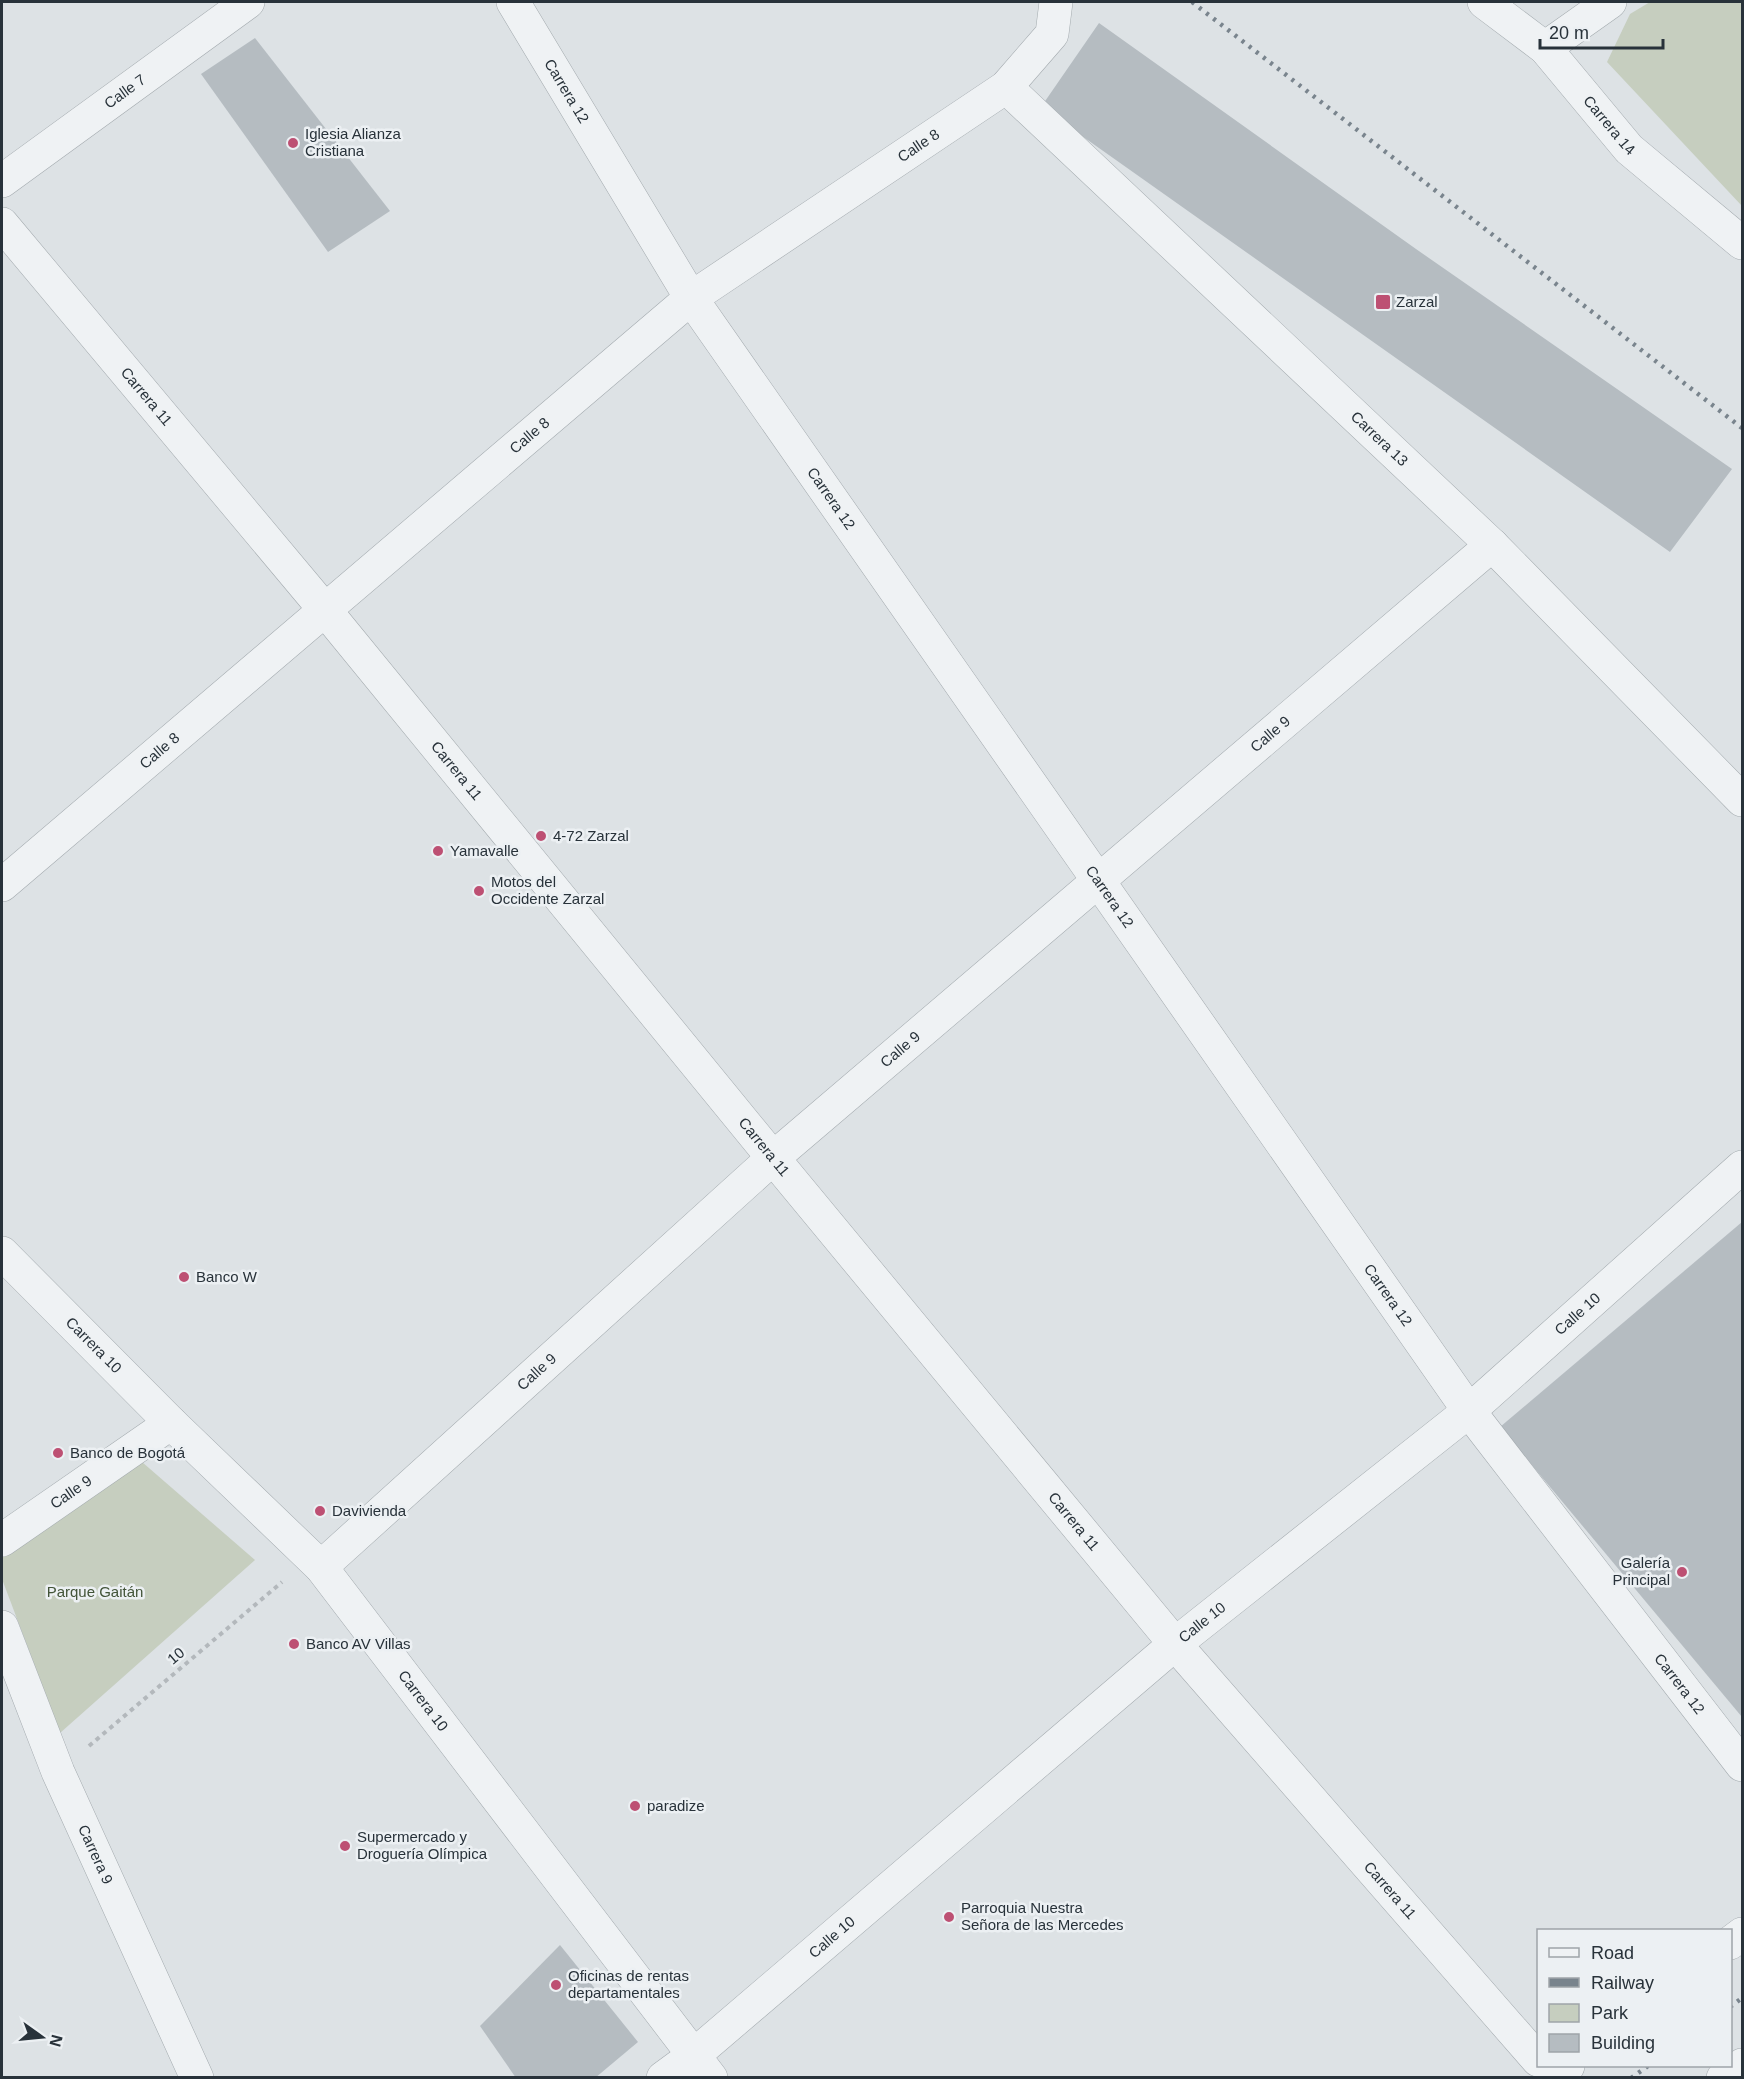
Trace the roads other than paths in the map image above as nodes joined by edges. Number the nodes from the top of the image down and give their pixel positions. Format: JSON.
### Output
{"nodes":[{"id":1,"x":248,"y":2,"type":"edge"},
{"id":2,"x":513,"y":2,"type":"edge"},
{"id":3,"x":1056,"y":2,"type":"edge"},
{"id":4,"x":1484,"y":2,"type":"edge"},
{"id":5,"x":1610,"y":2,"type":"edge"},
{"id":6,"x":1545,"y":48,"type":"junction"},
{"id":7,"x":1006,"y":87,"type":"junction"},
{"id":8,"x":2,"y":181,"type":"edge"},
{"id":9,"x":2,"y":224,"type":"edge"},
{"id":10,"x":1743,"y":243,"type":"edge"},
{"id":11,"x":691,"y":298,"type":"junction"},
{"id":12,"x":1492,"y":545,"type":"junction"},
{"id":13,"x":324,"y":610,"type":"junction"},
{"id":14,"x":1743,"y":800,"type":"edge"},
{"id":15,"x":1099,"y":880,"type":"junction"},
{"id":16,"x":2,"y":885,"type":"edge"},
{"id":17,"x":773,"y":1158,"type":"junction"},
{"id":18,"x":1743,"y":1167,"type":"edge"},
{"id":19,"x":2,"y":1253,"type":"edge"},
{"id":20,"x":1469,"y":1411,"type":"junction"},
{"id":21,"x":171,"y":1423,"type":"junction"},
{"id":22,"x":2,"y":1540,"type":"edge"},
{"id":23,"x":315,"y":1563,"type":"junction"},
{"id":24,"x":2,"y":1627,"type":"edge"},
{"id":25,"x":1174,"y":1644,"type":"junction"},
{"id":26,"x":1743,"y":1765,"type":"edge"},
{"id":27,"x":1537,"y":2053,"type":"edge"},
{"id":28,"x":1743,"y":2066,"type":"edge"},
{"id":29,"x":702,"y":2067,"type":"edge"},
{"id":30,"x":197,"y":2078,"type":"edge"},
{"id":31,"x":663,"y":2078,"type":"edge"},
{"id":32,"x":1723,"y":2078,"type":"edge"}],
"edges":[{"from":1,"to":8,"type":"street","name":"Calle 7"},
{"from":2,"to":11,"type":"street","name":"Carrera 12"},
{"from":3,"to":7,"type":"street","name":"Calle 8"},
{"from":4,"to":6,"type":"street","name":"Carrera 14"},
{"from":5,"to":6,"type":"street"},
{"from":6,"to":10,"type":"street","name":"Carrera 14"},
{"from":7,"to":11,"type":"street","name":"Calle 8"},
{"from":7,"to":12,"type":"street","name":"Carrera 13"},
{"from":9,"to":13,"type":"street","name":"Carrera 11"},
{"from":11,"to":13,"type":"street","name":"Calle 8"},
{"from":11,"to":15,"type":"street","name":"Carrera 12"},
{"from":12,"to":14,"type":"street","name":"Carrera 13"},
{"from":12,"to":15,"type":"street","name":"Calle 9"},
{"from":13,"to":16,"type":"street","name":"Calle 8"},
{"from":13,"to":17,"type":"street","name":"Carrera 11"},
{"from":15,"to":17,"type":"street","name":"Calle 9"},
{"from":15,"to":20,"type":"street","name":"Carrera 12"},
{"from":17,"to":23,"type":"street","name":"Calle 9"},
{"from":17,"to":25,"type":"street","name":"Carrera 11"},
{"from":18,"to":20,"type":"street","name":"Calle 10"},
{"from":19,"to":21,"type":"street","name":"Carrera 10"},
{"from":20,"to":25,"type":"street","name":"Calle 10"},
{"from":20,"to":26,"type":"street","name":"Carrera 12"},
{"from":21,"to":22,"type":"street","name":"Calle 9"},
{"from":21,"to":23,"type":"street","name":"Carrera 10"},
{"from":23,"to":29,"type":"street","name":"Carrera 10"},
{"from":24,"to":30,"type":"street","name":"Carrera 9"},
{"from":25,"to":27,"type":"street","name":"Carrera 11"},
{"from":25,"to":29,"type":"street","name":"Calle 10"},
{"from":28,"to":32,"type":"street"},
{"from":29,"to":31,"type":"street","name":"Calle 10"}]}
